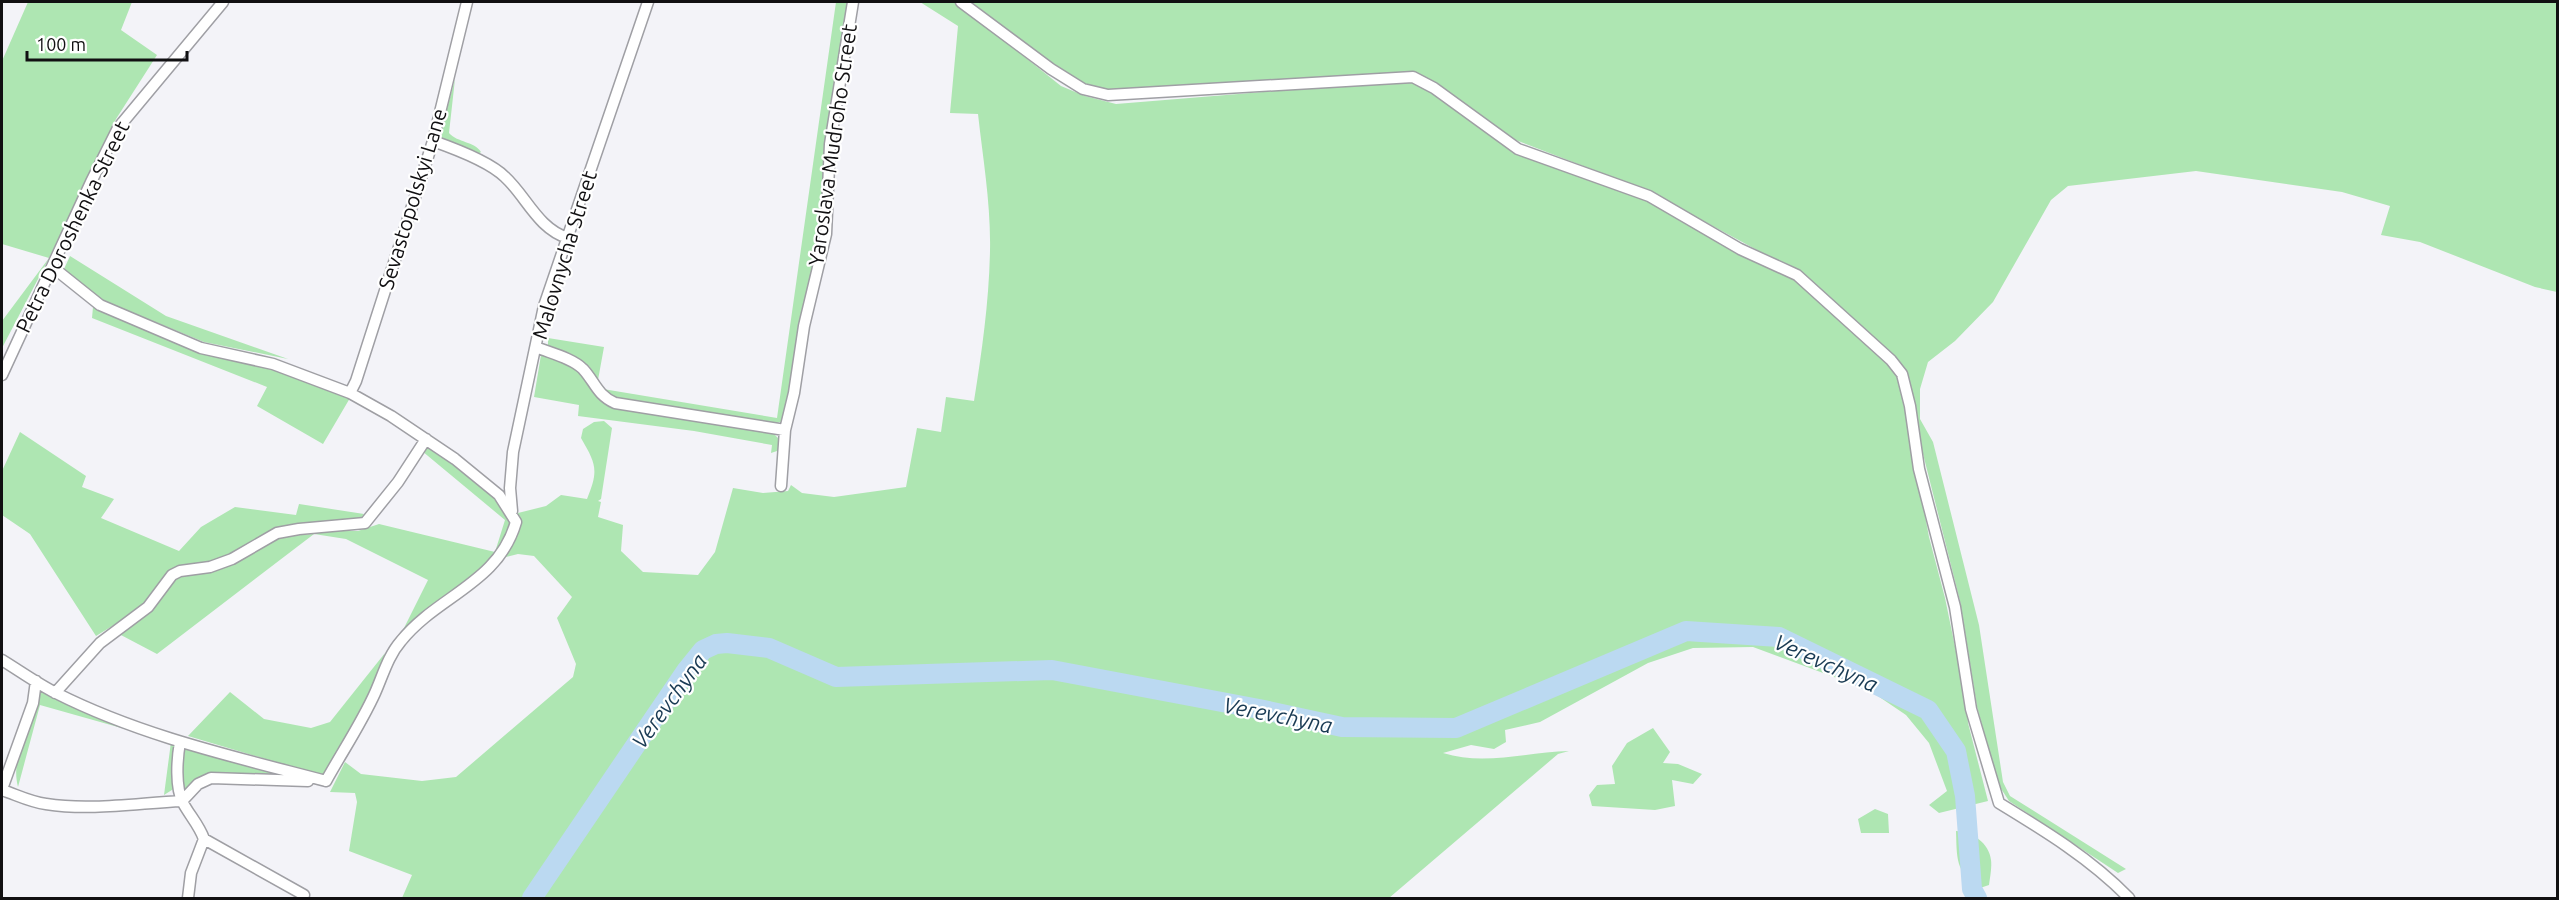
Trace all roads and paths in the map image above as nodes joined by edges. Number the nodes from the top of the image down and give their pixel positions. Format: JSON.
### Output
{"nodes":[{"id":1,"x":223,"y":2,"type":"edge"},
{"id":2,"x":467,"y":2,"type":"edge"},
{"id":3,"x":648,"y":2,"type":"edge"},
{"id":4,"x":853,"y":2,"type":"edge"},
{"id":5,"x":961,"y":2,"type":"edge"},
{"id":6,"x":433,"y":141,"type":"junction"},
{"id":7,"x":568,"y":238,"type":"junction"},
{"id":8,"x":52,"y":270,"type":"junction"},
{"id":9,"x":536,"y":347,"type":"junction"},
{"id":10,"x":2,"y":375,"type":"edge"},
{"id":11,"x":350,"y":393,"type":"junction"},
{"id":12,"x":785,"y":430,"type":"junction"},
{"id":13,"x":426,"y":439,"type":"junction"},
{"id":14,"x":781,"y":486,"type":"dead end"},
{"id":15,"x":514,"y":518,"type":"junction"},
{"id":16,"x":2,"y":660,"type":"edge"},
{"id":17,"x":36,"y":681,"type":"junction"},
{"id":18,"x":55,"y":693,"type":"junction"},
{"id":19,"x":180,"y":742,"type":"junction"},
{"id":20,"x":326,"y":781,"type":"junction"},
{"id":21,"x":2,"y":790,"type":"edge"},
{"id":22,"x":182,"y":801,"type":"junction"},
{"id":23,"x":204,"y":839,"type":"junction"},
{"id":24,"x":304,"y":896,"type":"dead end"},
{"id":25,"x":188,"y":898,"type":"edge"},
{"id":26,"x":2129,"y":898,"type":"edge"}],
"edges":[{"from":1,"to":8,"type":"street","name":"Petra Doroshenka Street"},
{"from":2,"to":6,"type":"street","name":"Sevastopolskyi Lane"},
{"from":3,"to":7,"type":"street","name":"Malovnycha Street"},
{"from":4,"to":12,"type":"street","name":"Yaroslava Mudroho Street"},
{"from":5,"to":26,"type":"street"},
{"from":6,"to":7,"type":"street"},
{"from":6,"to":11,"type":"street","name":"Sevastopolskyi Lane"},
{"from":7,"to":9,"type":"street","name":"Malovnycha Street"},
{"from":8,"to":10,"type":"street","name":"Petra Doroshenka Street"},
{"from":8,"to":11,"type":"street"},
{"from":9,"to":12,"type":"street"},
{"from":9,"to":15,"type":"street","name":"Malovnycha Street"},
{"from":11,"to":13,"type":"street"},
{"from":12,"to":14,"type":"street","name":"Yaroslava Mudroho Street"},
{"from":13,"to":15,"type":"street"},
{"from":13,"to":18,"type":"street"},
{"from":15,"to":20,"type":"street"},
{"from":16,"to":17,"type":"street"},
{"from":17,"to":18,"type":"street"},
{"from":17,"to":21,"type":"street"},
{"from":18,"to":19,"type":"street"},
{"from":19,"to":20,"type":"street"},
{"from":19,"to":22,"type":"street"},
{"from":20,"to":22,"type":"street"},
{"from":21,"to":22,"type":"street"},
{"from":22,"to":23,"type":"street"},
{"from":23,"to":24,"type":"street"},
{"from":23,"to":25,"type":"street"}]}
